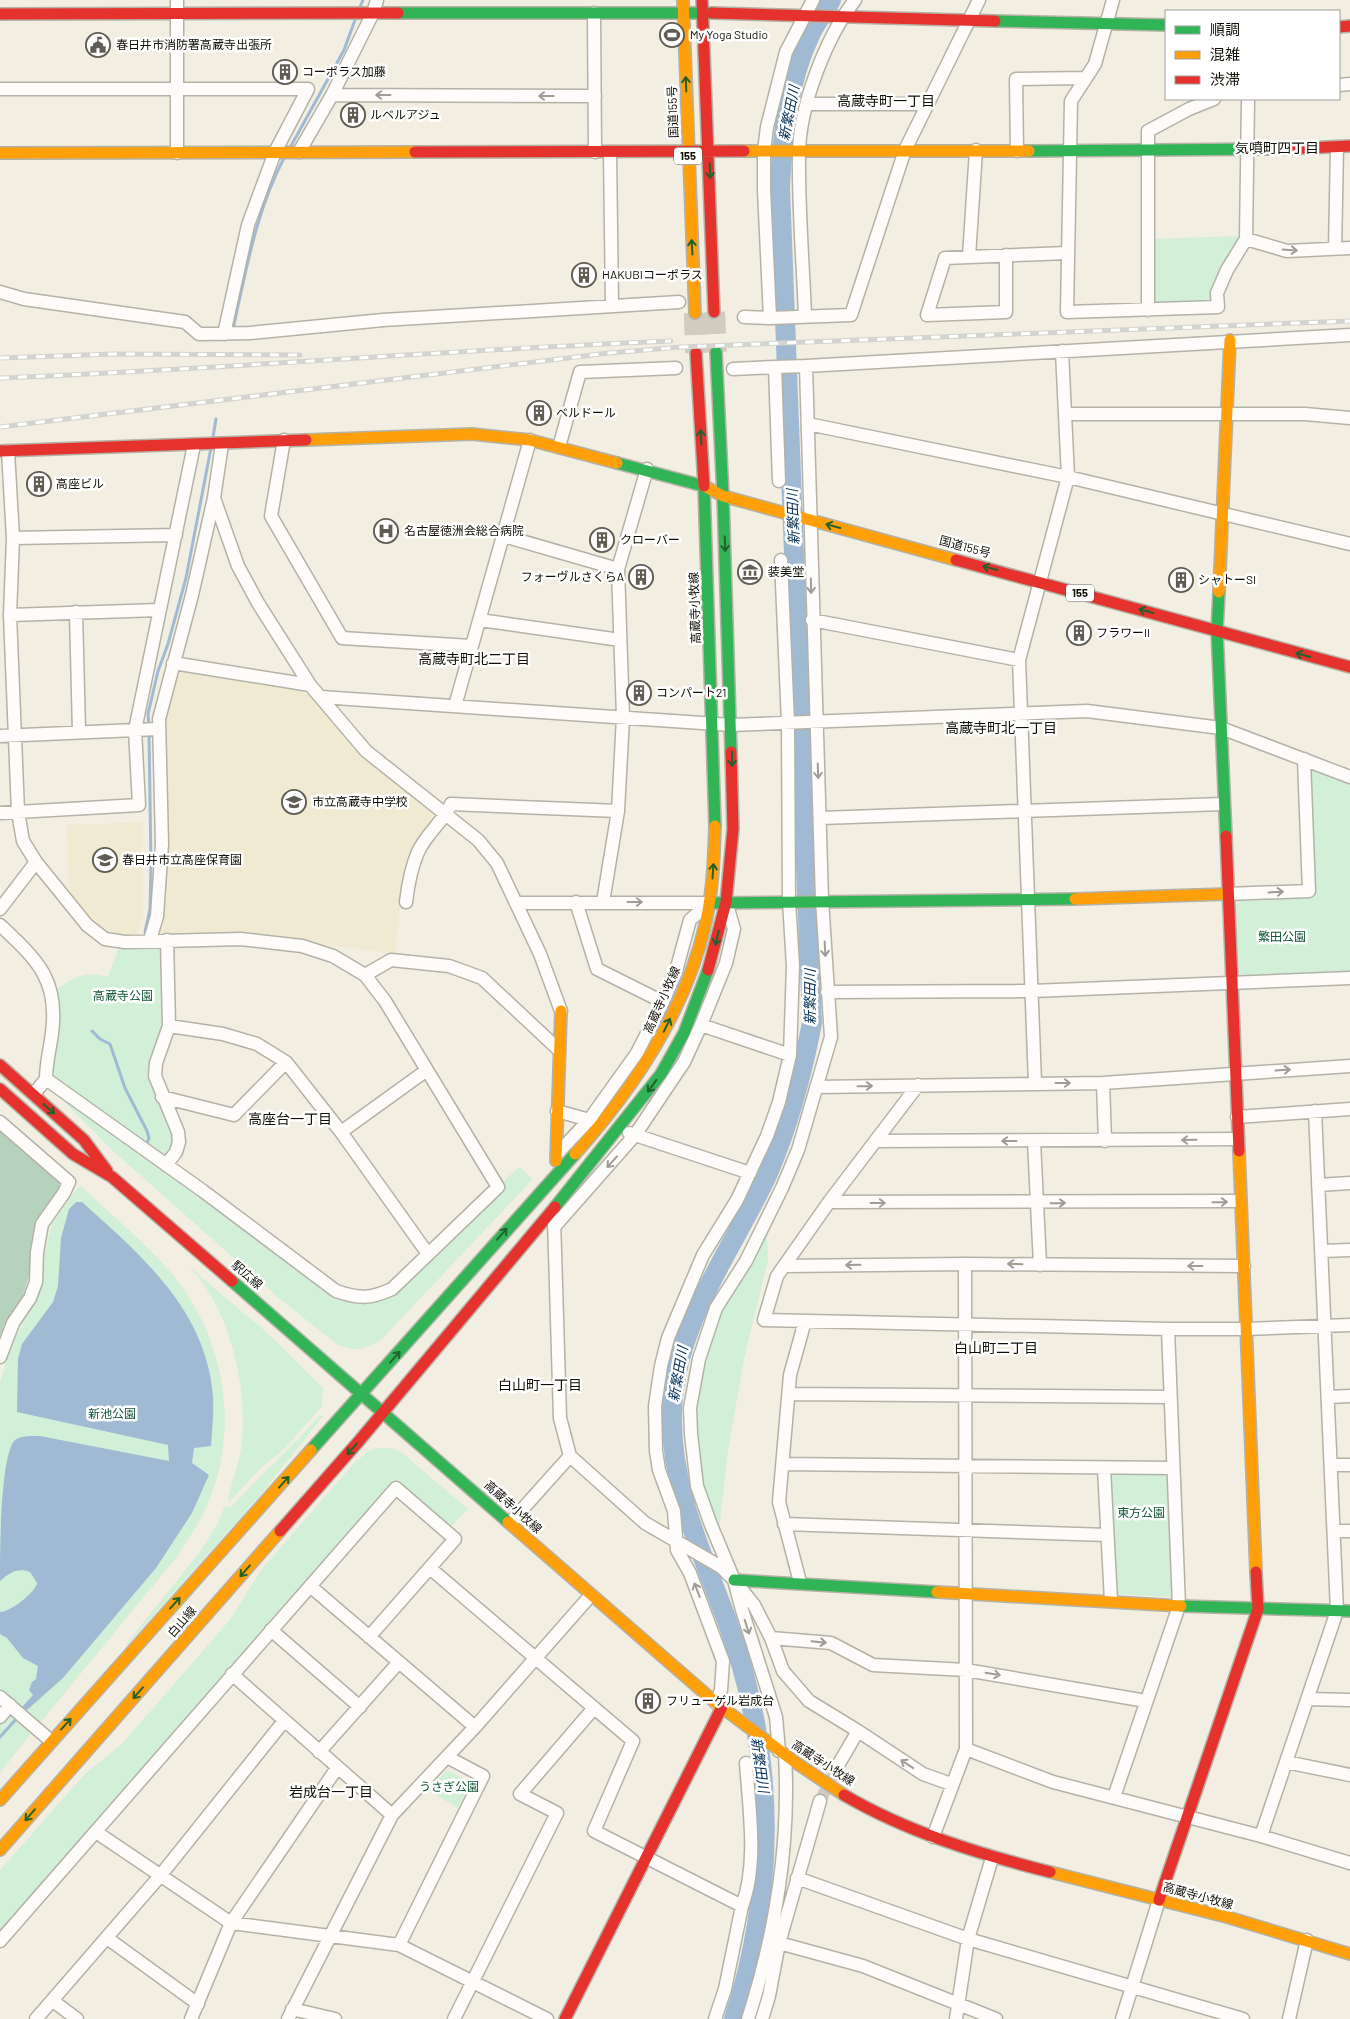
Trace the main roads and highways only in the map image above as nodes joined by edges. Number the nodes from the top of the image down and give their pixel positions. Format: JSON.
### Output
{"nodes":[{"id":1,"x":684,"y":0,"type":"edge"},
{"id":2,"x":702,"y":0,"type":"edge"},
{"id":3,"x":372,"y":8,"type":"edge"},
{"id":4,"x":703,"y":12,"type":"junction"},
{"id":5,"x":684,"y":13,"type":"junction"},
{"id":6,"x":0,"y":14,"type":"edge"},
{"id":7,"x":1165,"y":24,"type":"edge"},
{"id":8,"x":1350,"y":146,"type":"edge"},
{"id":9,"x":688,"y":152,"type":"junction"},
{"id":10,"x":709,"y":152,"type":"junction"},
{"id":11,"x":0,"y":153,"type":"edge"},
{"id":12,"x":714,"y":312,"type":"tunnel mouth"},
{"id":13,"x":696,"y":313,"type":"tunnel mouth"},
{"id":14,"x":1230,"y":340,"type":"road end"},
{"id":15,"x":716,"y":352,"type":"tunnel mouth"},
{"id":16,"x":696,"y":353,"type":"tunnel mouth"},
{"id":17,"x":4,"y":451,"type":"edge"},
{"id":18,"x":704,"y":486,"type":"junction"},
{"id":19,"x":723,"y":490,"type":"junction"},
{"id":20,"x":1154,"y":601,"type":"dead end"},
{"id":21,"x":1217,"y":625,"type":"junction"},
{"id":22,"x":1350,"y":655,"type":"edge"},
{"id":23,"x":1350,"y":667,"type":"edge"},
{"id":24,"x":1227,"y":894,"type":"junction"},
{"id":25,"x":726,"y":902,"type":"junction"},
{"id":26,"x":709,"y":903,"type":"junction"},
{"id":27,"x":561,"y":1010,"type":"road end"},
{"id":28,"x":0,"y":1064,"type":"edge"},
{"id":29,"x":0,"y":1089,"type":"edge"},
{"id":30,"x":556,"y":1158,"type":"road end"},
{"id":31,"x":112,"y":1177,"type":"junction"},
{"id":32,"x":363,"y":1393,"type":"junction"},
{"id":33,"x":382,"y":1411,"type":"junction"},
{"id":34,"x":734,"y":1580,"type":"road end"},
{"id":35,"x":1258,"y":1609,"type":"junction"},
{"id":36,"x":1344,"y":1611,"type":"edge"},
{"id":37,"x":719,"y":1705,"type":"junction"},
{"id":38,"x":0,"y":1800,"type":"edge"},
{"id":39,"x":0,"y":1850,"type":"edge"},
{"id":40,"x":1159,"y":1900,"type":"junction"},
{"id":41,"x":1350,"y":1954,"type":"edge"},
{"id":42,"x":565,"y":2019,"type":"edge"}],
"edges":[{"from":1,"to":5,"type":"main road","name":"国道155号","number":"155"},
{"from":2,"to":4,"type":"main road","number":"155"},
{"from":3,"to":5,"type":"main road"},
{"from":3,"to":6,"type":"main road"},
{"from":4,"to":5,"type":"main road"},
{"from":4,"to":7,"type":"main road"},
{"from":4,"to":10,"type":"main road","number":"155"},
{"from":9,"to":5,"type":"main road","name":"国道155号","number":"155","one_way":true},
{"from":8,"to":10,"type":"main road"},
{"from":9,"to":10,"type":"main road"},
{"from":9,"to":11,"type":"main road"},
{"from":13,"to":9,"type":"main road","name":"国道155号","number":"155","one_way":true},
{"from":10,"to":12,"type":"main road","number":"155","one_way":true},
{"from":14,"to":21,"type":"main road"},
{"from":15,"to":19,"type":"main road"},
{"from":18,"to":16,"type":"main road","one_way":true},
{"from":17,"to":18,"type":"main road"},
{"from":18,"to":19,"type":"main road","number":"155"},
{"from":26,"to":18,"type":"main road","name":"高蔵寺小牧線","one_way":true},
{"from":21,"to":19,"type":"main road","name":"国道155号","number":"155","one_way":true},
{"from":19,"to":25,"type":"main road","one_way":true},
{"from":20,"to":21,"type":"main road","name":"国道155号","number":"155"},
{"from":21,"to":22,"type":"main road","name":"国道155号","number":"155"},
{"from":23,"to":21,"type":"main road","name":"国道155号","number":"155","one_way":true},
{"from":21,"to":24,"type":"main road"},
{"from":24,"to":25,"type":"main road"},
{"from":24,"to":35,"type":"main road"},
{"from":25,"to":26,"type":"main road"},
{"from":25,"to":33,"type":"main road","one_way":true},
{"from":32,"to":26,"type":"main road","name":"高蔵寺小牧線","one_way":true},
{"from":27,"to":30,"type":"main road"},
{"from":28,"to":31,"type":"main road","name":"駅広線","one_way":true},
{"from":29,"to":31,"type":"main road","name":"駅広線"},
{"from":31,"to":32,"type":"main road","name":"駅広線"},
{"from":32,"to":33,"type":"main road","name":"高蔵寺小牧線"},
{"from":38,"to":32,"type":"main road","name":"白山線","one_way":true},
{"from":33,"to":37,"type":"main road","name":"高蔵寺小牧線"},
{"from":33,"to":39,"type":"main road","name":"白山線","one_way":true},
{"from":34,"to":35,"type":"main road"},
{"from":35,"to":36,"type":"main road"},
{"from":35,"to":40,"type":"main road"},
{"from":37,"to":40,"type":"main road","name":"高蔵寺小牧線"},
{"from":37,"to":42,"type":"main road"},
{"from":40,"to":41,"type":"main road","name":"高蔵寺小牧線"}]}
